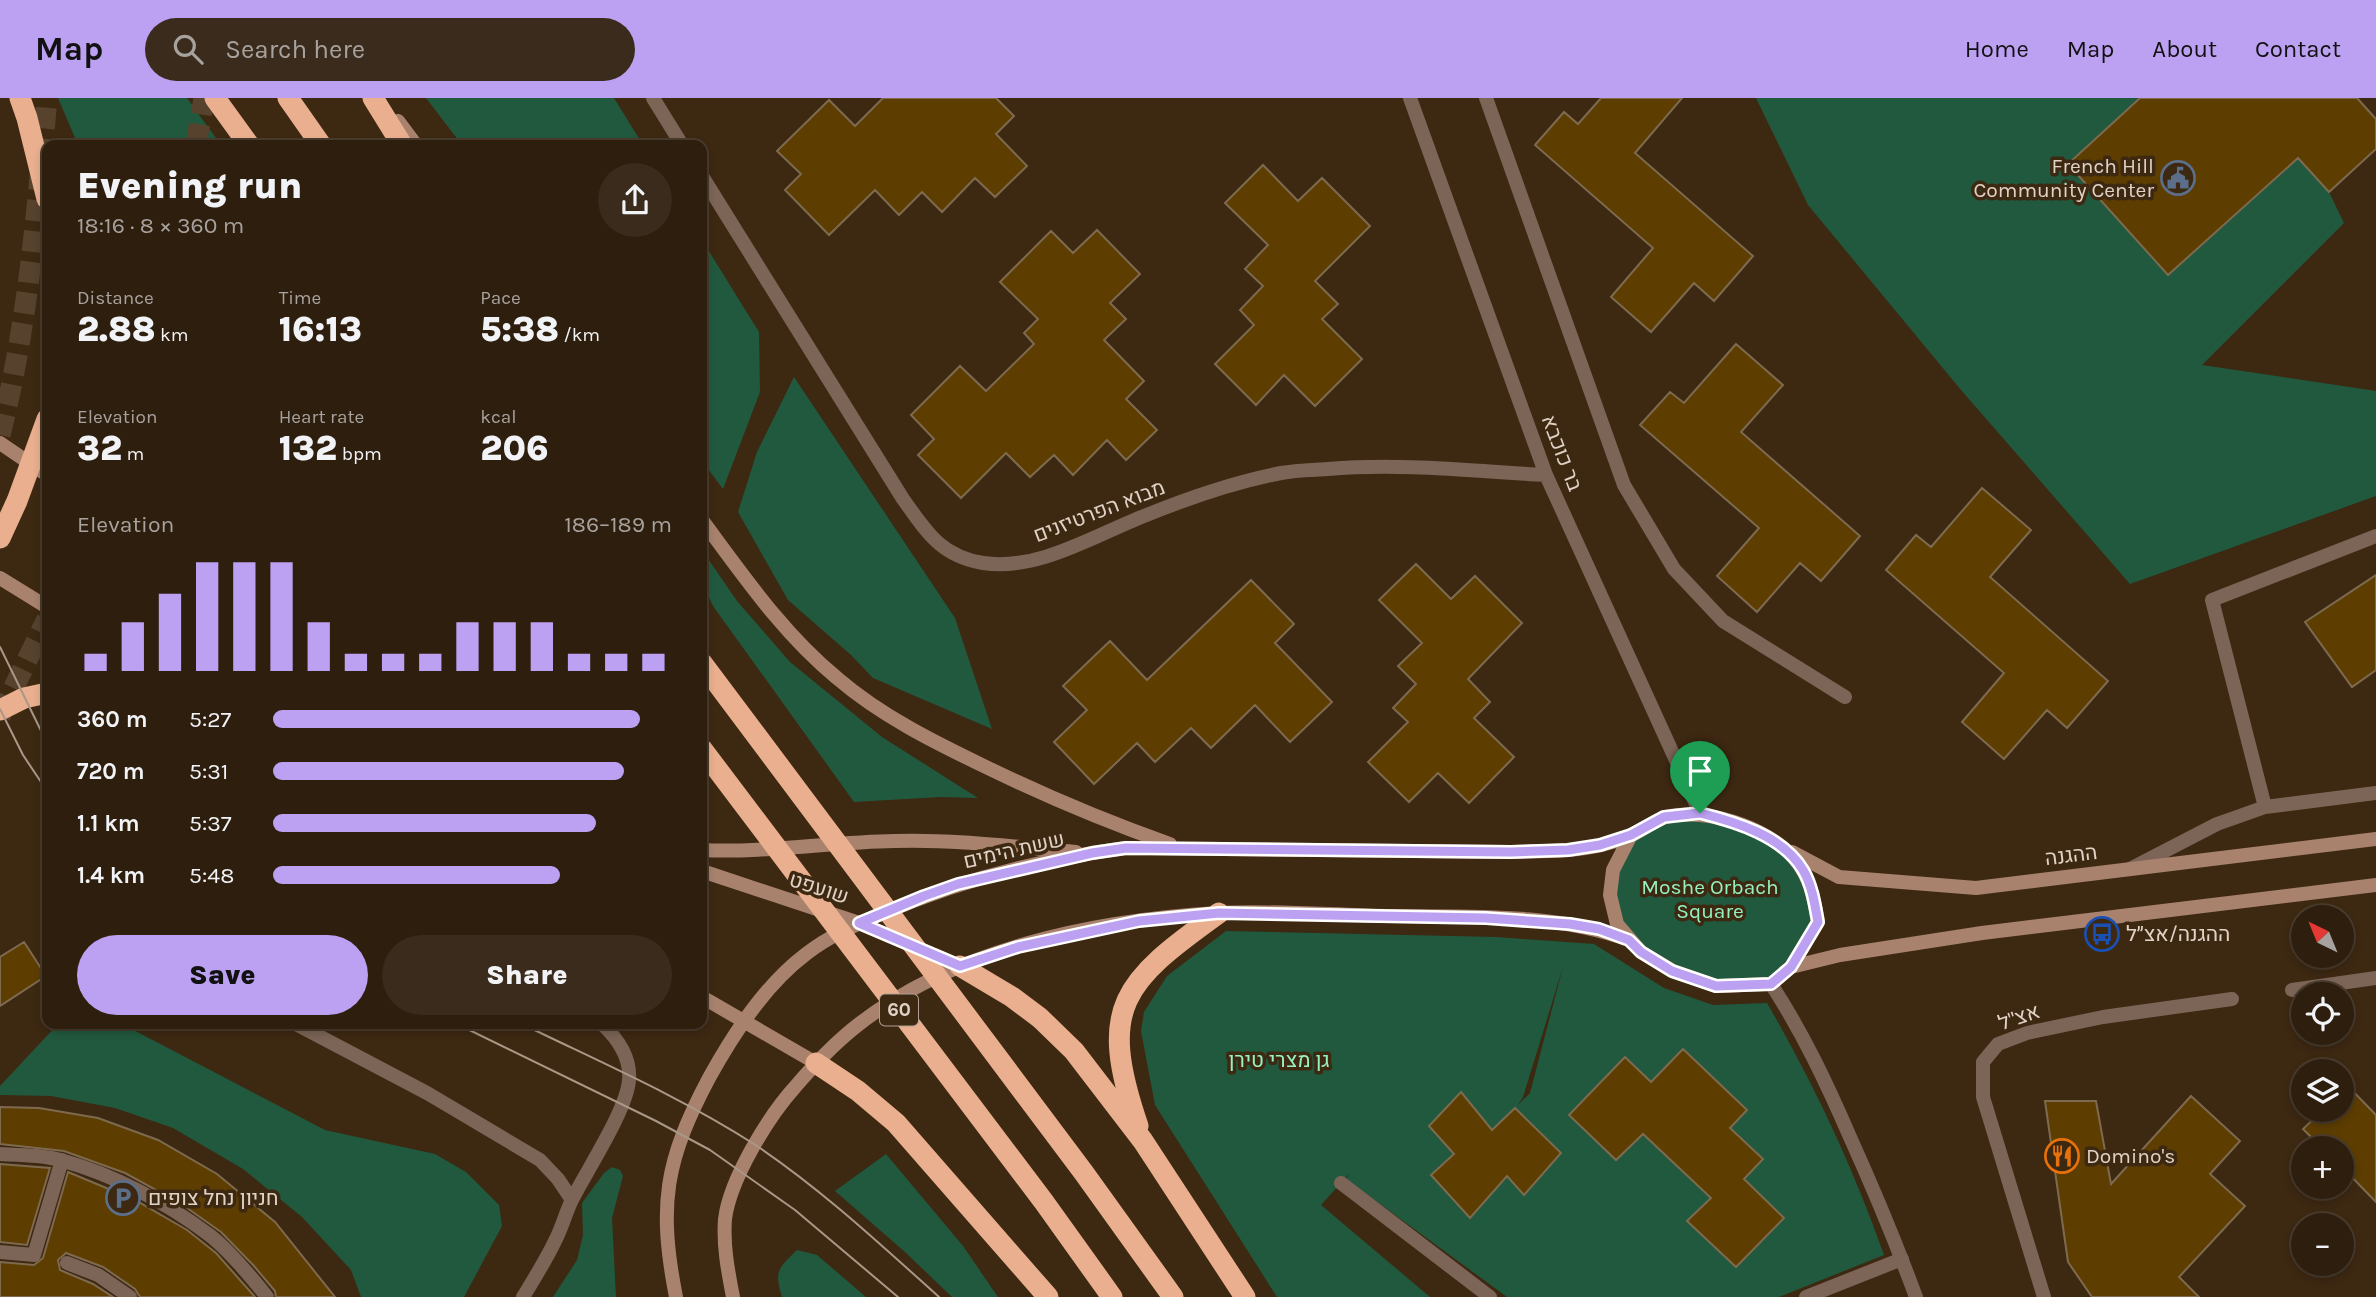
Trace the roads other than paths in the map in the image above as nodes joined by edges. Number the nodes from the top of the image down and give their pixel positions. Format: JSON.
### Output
{"nodes":[{"id":1,"x":20,"y":98,"type":"edge"},
{"id":2,"x":215,"y":98,"type":"edge"},
{"id":3,"x":288,"y":98,"type":"edge"},
{"id":4,"x":373,"y":98,"type":"edge"},
{"id":5,"x":380,"y":98,"type":"edge"},
{"id":6,"x":653,"y":98,"type":"edge"},
{"id":7,"x":1410,"y":98,"type":"edge"},
{"id":8,"x":1486,"y":98,"type":"edge"},
{"id":9,"x":245,"y":140,"type":"edge"},
{"id":10,"x":317,"y":140,"type":"edge"},
{"id":11,"x":399,"y":140,"type":"edge"},
{"id":12,"x":412,"y":140,"type":"edge"},
{"id":13,"x":679,"y":140,"type":"edge"},
{"id":14,"x":42,"y":179,"type":"edge"},
{"id":15,"x":707,"y":184,"type":"edge"},
{"id":16,"x":0,"y":443,"type":"edge"},
{"id":17,"x":42,"y":451,"type":"edge"},
{"id":18,"x":39,"y":470,"type":"edge"},
{"id":19,"x":1546,"y":475,"type":"junction"},
{"id":20,"x":707,"y":526,"type":"edge"},
{"id":21,"x":2376,"y":536,"type":"edge"},
{"id":22,"x":0,"y":538,"type":"edge"},
{"id":23,"x":0,"y":578,"type":"edge"},
{"id":24,"x":42,"y":604,"type":"edge"},
{"id":25,"x":707,"y":670,"type":"edge"},
{"id":26,"x":42,"y":694,"type":"edge"},
{"id":27,"x":1845,"y":697,"type":"dead end"},
{"id":28,"x":0,"y":710,"type":"edge"},
{"id":29,"x":707,"y":756,"type":"edge"},
{"id":30,"x":2376,"y":793,"type":"edge"},
{"id":31,"x":2265,"y":807,"type":"junction"},
{"id":32,"x":1700,"y":813,"type":"junction"},
{"id":33,"x":1631,"y":835,"type":"junction"},
{"id":34,"x":2376,"y":839,"type":"edge"},
{"id":35,"x":1779,"y":844,"type":"junction"},
{"id":36,"x":1181,"y":848,"type":"junction"},
{"id":37,"x":707,"y":850,"type":"edge"},
{"id":38,"x":1092,"y":853,"type":"junction"},
{"id":39,"x":2129,"y":869,"type":"junction"},
{"id":40,"x":707,"y":873,"type":"edge"},
{"id":41,"x":2376,"y":885,"type":"edge"},
{"id":42,"x":1219,"y":913,"type":"junction"},
{"id":43,"x":859,"y":923,"type":"junction"},
{"id":44,"x":1629,"y":940,"type":"junction"},
{"id":45,"x":960,"y":966,"type":"junction"},
{"id":46,"x":1791,"y":967,"type":"junction"},
{"id":47,"x":2376,"y":978,"type":"edge"},
{"id":48,"x":2348,"y":982,"type":"edge"},
{"id":49,"x":1771,"y":984,"type":"junction"},
{"id":50,"x":2232,"y":999,"type":"dead end"},
{"id":51,"x":707,"y":1000,"type":"edge"},
{"id":52,"x":745,"y":1021,"type":"junction"},
{"id":53,"x":305,"y":1029,"type":"edge"},
{"id":54,"x":607,"y":1029,"type":"edge"},
{"id":55,"x":816,"y":1063,"type":"junction"},
{"id":56,"x":1143,"y":1141,"type":"junction"},
{"id":57,"x":0,"y":1154,"type":"edge"},
{"id":58,"x":62,"y":1160,"type":"junction"},
{"id":59,"x":1341,"y":1183,"type":"dead end"},
{"id":60,"x":572,"y":1200,"type":"junction"},
{"id":61,"x":0,"y":1252,"type":"edge"},
{"id":62,"x":1902,"y":1259,"type":"junction"},
{"id":63,"x":67,"y":1263,"type":"dead end"},
{"id":64,"x":130,"y":1297,"type":"edge"},
{"id":65,"x":267,"y":1297,"type":"edge"},
{"id":66,"x":523,"y":1297,"type":"edge"},
{"id":67,"x":676,"y":1297,"type":"edge"},
{"id":68,"x":733,"y":1297,"type":"edge"},
{"id":69,"x":1048,"y":1297,"type":"edge"},
{"id":70,"x":1112,"y":1297,"type":"edge"},
{"id":71,"x":1173,"y":1297,"type":"edge"},
{"id":72,"x":1245,"y":1297,"type":"edge"},
{"id":73,"x":1490,"y":1297,"type":"edge"},
{"id":74,"x":1806,"y":1297,"type":"edge"},
{"id":75,"x":1916,"y":1297,"type":"edge"},
{"id":76,"x":2044,"y":1297,"type":"edge"}],
"edges":[{"from":1,"to":14,"type":"highway"},
{"from":2,"to":9,"type":"highway"},
{"from":3,"to":10,"type":"highway"},
{"from":4,"to":11,"type":"highway"},
{"from":5,"to":12,"type":"street"},
{"from":6,"to":13,"type":"street"},
{"from":7,"to":19,"type":"street","name":"בר כוכבא"},
{"from":8,"to":27,"type":"street"},
{"from":15,"to":19,"type":"street","name":"מבוא הפרטיזנים"},
{"from":16,"to":18,"type":"street"},
{"from":17,"to":18,"type":"highway"},
{"from":18,"to":22,"type":"highway"},
{"from":19,"to":32,"type":"street","name":"בר כוכבא"},
{"from":20,"to":36,"type":"street"},
{"from":21,"to":31,"type":"street"},
{"from":23,"to":24,"type":"street"},
{"from":25,"to":71,"type":"highway","number":"60"},
{"from":26,"to":28,"type":"highway"},
{"from":29,"to":70,"type":"highway","number":"60"},
{"from":30,"to":31,"type":"street"},
{"from":31,"to":39,"type":"street"},
{"from":32,"to":33,"type":"street"},
{"from":32,"to":35,"type":"street"},
{"from":33,"to":36,"type":"street","name":"ששת הימים"},
{"from":33,"to":44,"type":"street"},
{"from":34,"to":39,"type":"street","name":"ההגנה"},
{"from":35,"to":39,"type":"street","name":"ההגנה"},
{"from":35,"to":46,"type":"street"},
{"from":36,"to":38,"type":"street","name":"ששת הימים"},
{"from":37,"to":38,"type":"street"},
{"from":38,"to":43,"type":"street","name":"ששת הימים"},
{"from":40,"to":43,"type":"street","name":"שועפט"},
{"from":41,"to":46,"type":"street"},
{"from":42,"to":44,"type":"street"},
{"from":42,"to":45,"type":"street"},
{"from":42,"to":56,"type":"highway"},
{"from":43,"to":45,"type":"street","name":"שועפט"},
{"from":43,"to":52,"type":"street","name":"ששת הימים"},
{"from":44,"to":49,"type":"street"},
{"from":45,"to":55,"type":"street"},
{"from":45,"to":56,"type":"highway"},
{"from":46,"to":49,"type":"street"},
{"from":47,"to":48,"type":"street"},
{"from":49,"to":62,"type":"street"},
{"from":50,"to":76,"type":"street","name":"אצ\"ל"},
{"from":51,"to":52,"type":"street"},
{"from":52,"to":55,"type":"street"},
{"from":52,"to":67,"type":"street","name":"ששת הימים"},
{"from":53,"to":60,"type":"street"},
{"from":54,"to":60,"type":"street"},
{"from":55,"to":68,"type":"street"},
{"from":55,"to":69,"type":"highway"},
{"from":56,"to":72,"type":"highway"},
{"from":57,"to":58,"type":"street"},
{"from":58,"to":61,"type":"street"},
{"from":58,"to":65,"type":"street"},
{"from":59,"to":73,"type":"street"},
{"from":60,"to":66,"type":"street"},
{"from":62,"to":74,"type":"street"},
{"from":62,"to":75,"type":"street"},
{"from":63,"to":64,"type":"street"}]}
